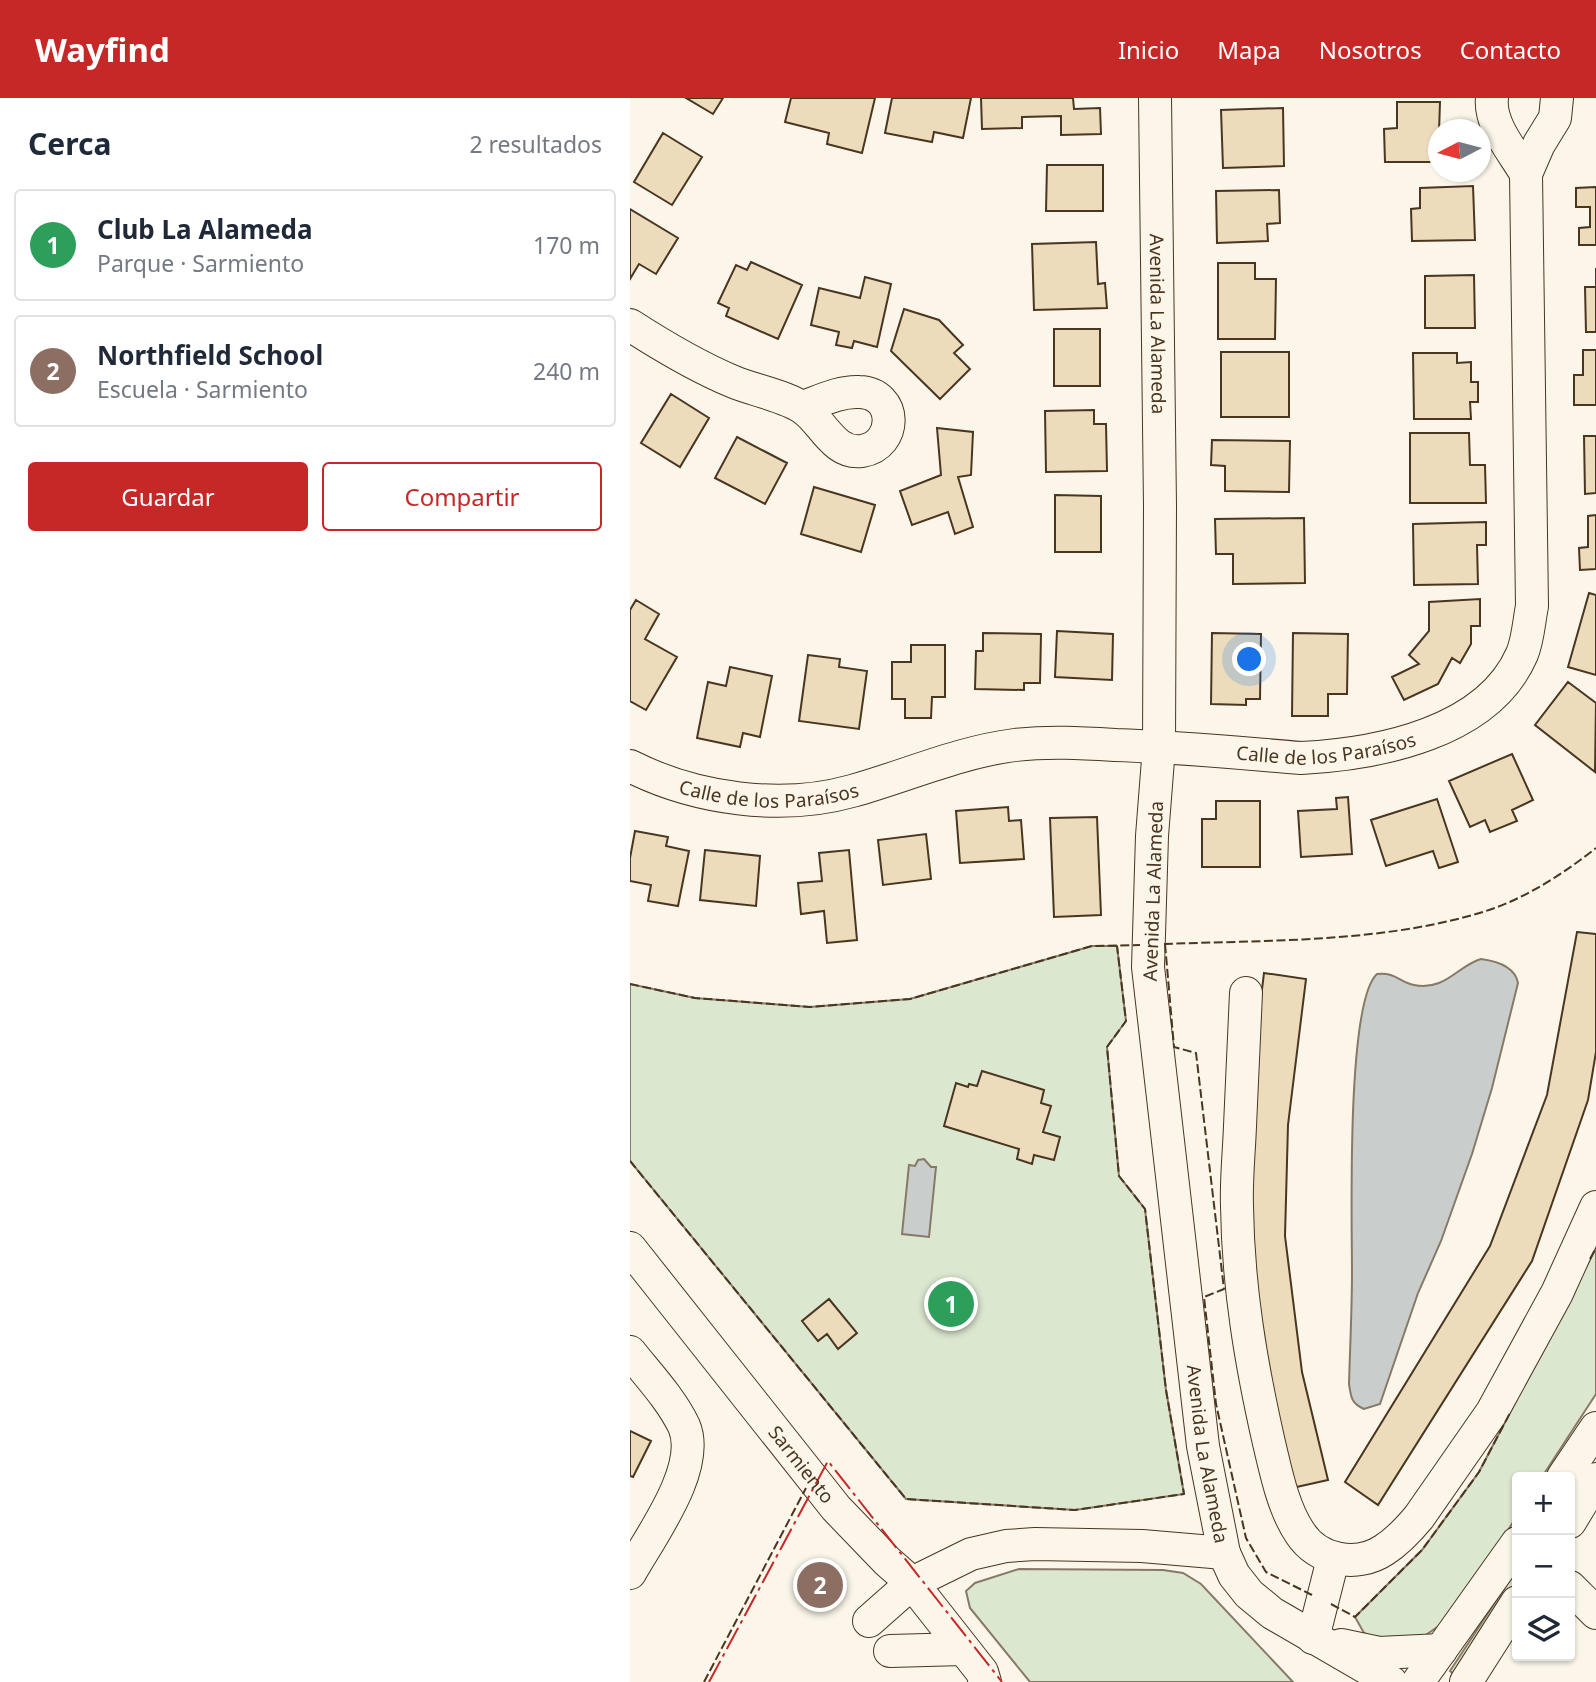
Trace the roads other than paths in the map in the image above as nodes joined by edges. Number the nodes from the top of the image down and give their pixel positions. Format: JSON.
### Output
{"nodes":[{"id":1,"x":1155,"y":98,"type":"edge"},
{"id":2,"x":1492,"y":98,"type":"edge"},
{"id":3,"x":1557,"y":98,"type":"edge"},
{"id":4,"x":1526,"y":174,"type":"junction"},
{"id":5,"x":630,"y":325,"type":"edge"},
{"id":6,"x":803,"y":407,"type":"dead end"},
{"id":7,"x":1159,"y":747,"type":"junction"},
{"id":8,"x":630,"y":766,"type":"edge"},
{"id":9,"x":1245,"y":993,"type":"dead end"},
{"id":10,"x":1596,"y":1207,"type":"edge"},
{"id":11,"x":630,"y":1248,"type":"edge"},
{"id":12,"x":630,"y":1352,"type":"edge"},
{"id":13,"x":1596,"y":1428,"type":"edge"},
{"id":14,"x":1566,"y":1472,"type":"edge"},
{"id":15,"x":1596,"y":1479,"type":"edge"},
{"id":16,"x":1575,"y":1514,"type":"edge"},
{"id":17,"x":1512,"y":1550,"type":"edge"},
{"id":18,"x":1224,"y":1553,"type":"junction"},
{"id":19,"x":1333,"y":1559,"type":"junction"},
{"id":20,"x":630,"y":1573,"type":"edge"},
{"id":21,"x":912,"y":1583,"type":"junction"},
{"id":22,"x":1575,"y":1592,"type":"edge"},
{"id":23,"x":1575,"y":1609,"type":"edge"},
{"id":24,"x":1512,"y":1612,"type":"edge"},
{"id":25,"x":1596,"y":1613,"type":"edge"},
{"id":26,"x":869,"y":1621,"type":"dead end"},
{"id":27,"x":1596,"y":1621,"type":"edge"},
{"id":28,"x":1313,"y":1638,"type":"junction"},
{"id":29,"x":1441,"y":1650,"type":"junction"},
{"id":30,"x":890,"y":1651,"type":"dead end"},
{"id":31,"x":979,"y":1674,"type":"edge"},
{"id":32,"x":1352,"y":1682,"type":"edge"},
{"id":33,"x":1391,"y":1682,"type":"edge"},
{"id":34,"x":1418,"y":1682,"type":"edge"},
{"id":35,"x":1466,"y":1682,"type":"edge"}],
"edges":[{"from":1,"to":7,"type":"street","name":"Avenida La Alameda"},
{"from":2,"to":4,"type":"street"},
{"from":3,"to":4,"type":"street","name":"Calle de los Paraísos"},
{"from":4,"to":7,"type":"street","name":"Calle de los Paraísos"},
{"from":5,"to":6,"type":"street"},
{"from":7,"to":8,"type":"street","name":"Calle de los Paraísos"},
{"from":7,"to":18,"type":"street","name":"Avenida La Alameda"},
{"from":9,"to":19,"type":"street"},
{"from":10,"to":19,"type":"street"},
{"from":11,"to":21,"type":"street","name":"Sarmiento"},
{"from":12,"to":20,"type":"street"},
{"from":13,"to":14,"type":"street"},
{"from":15,"to":16,"type":"street"},
{"from":17,"to":29,"type":"street"},
{"from":18,"to":21,"type":"street"},
{"from":18,"to":28,"type":"street","name":"Avenida La Alameda"},
{"from":19,"to":28,"type":"street"},
{"from":21,"to":26,"type":"street"},
{"from":21,"to":31,"type":"street","name":"Sarmiento"},
{"from":22,"to":25,"type":"street"},
{"from":23,"to":27,"type":"street"},
{"from":24,"to":35,"type":"street"},
{"from":28,"to":29,"type":"street","name":"Avenida La Alameda"},
{"from":28,"to":32,"type":"street","name":"Avenida La Alameda"},
{"from":28,"to":33,"type":"street","name":"Avenida La Alameda"},
{"from":29,"to":34,"type":"street"},
{"from":30,"to":31,"type":"street"}]}
